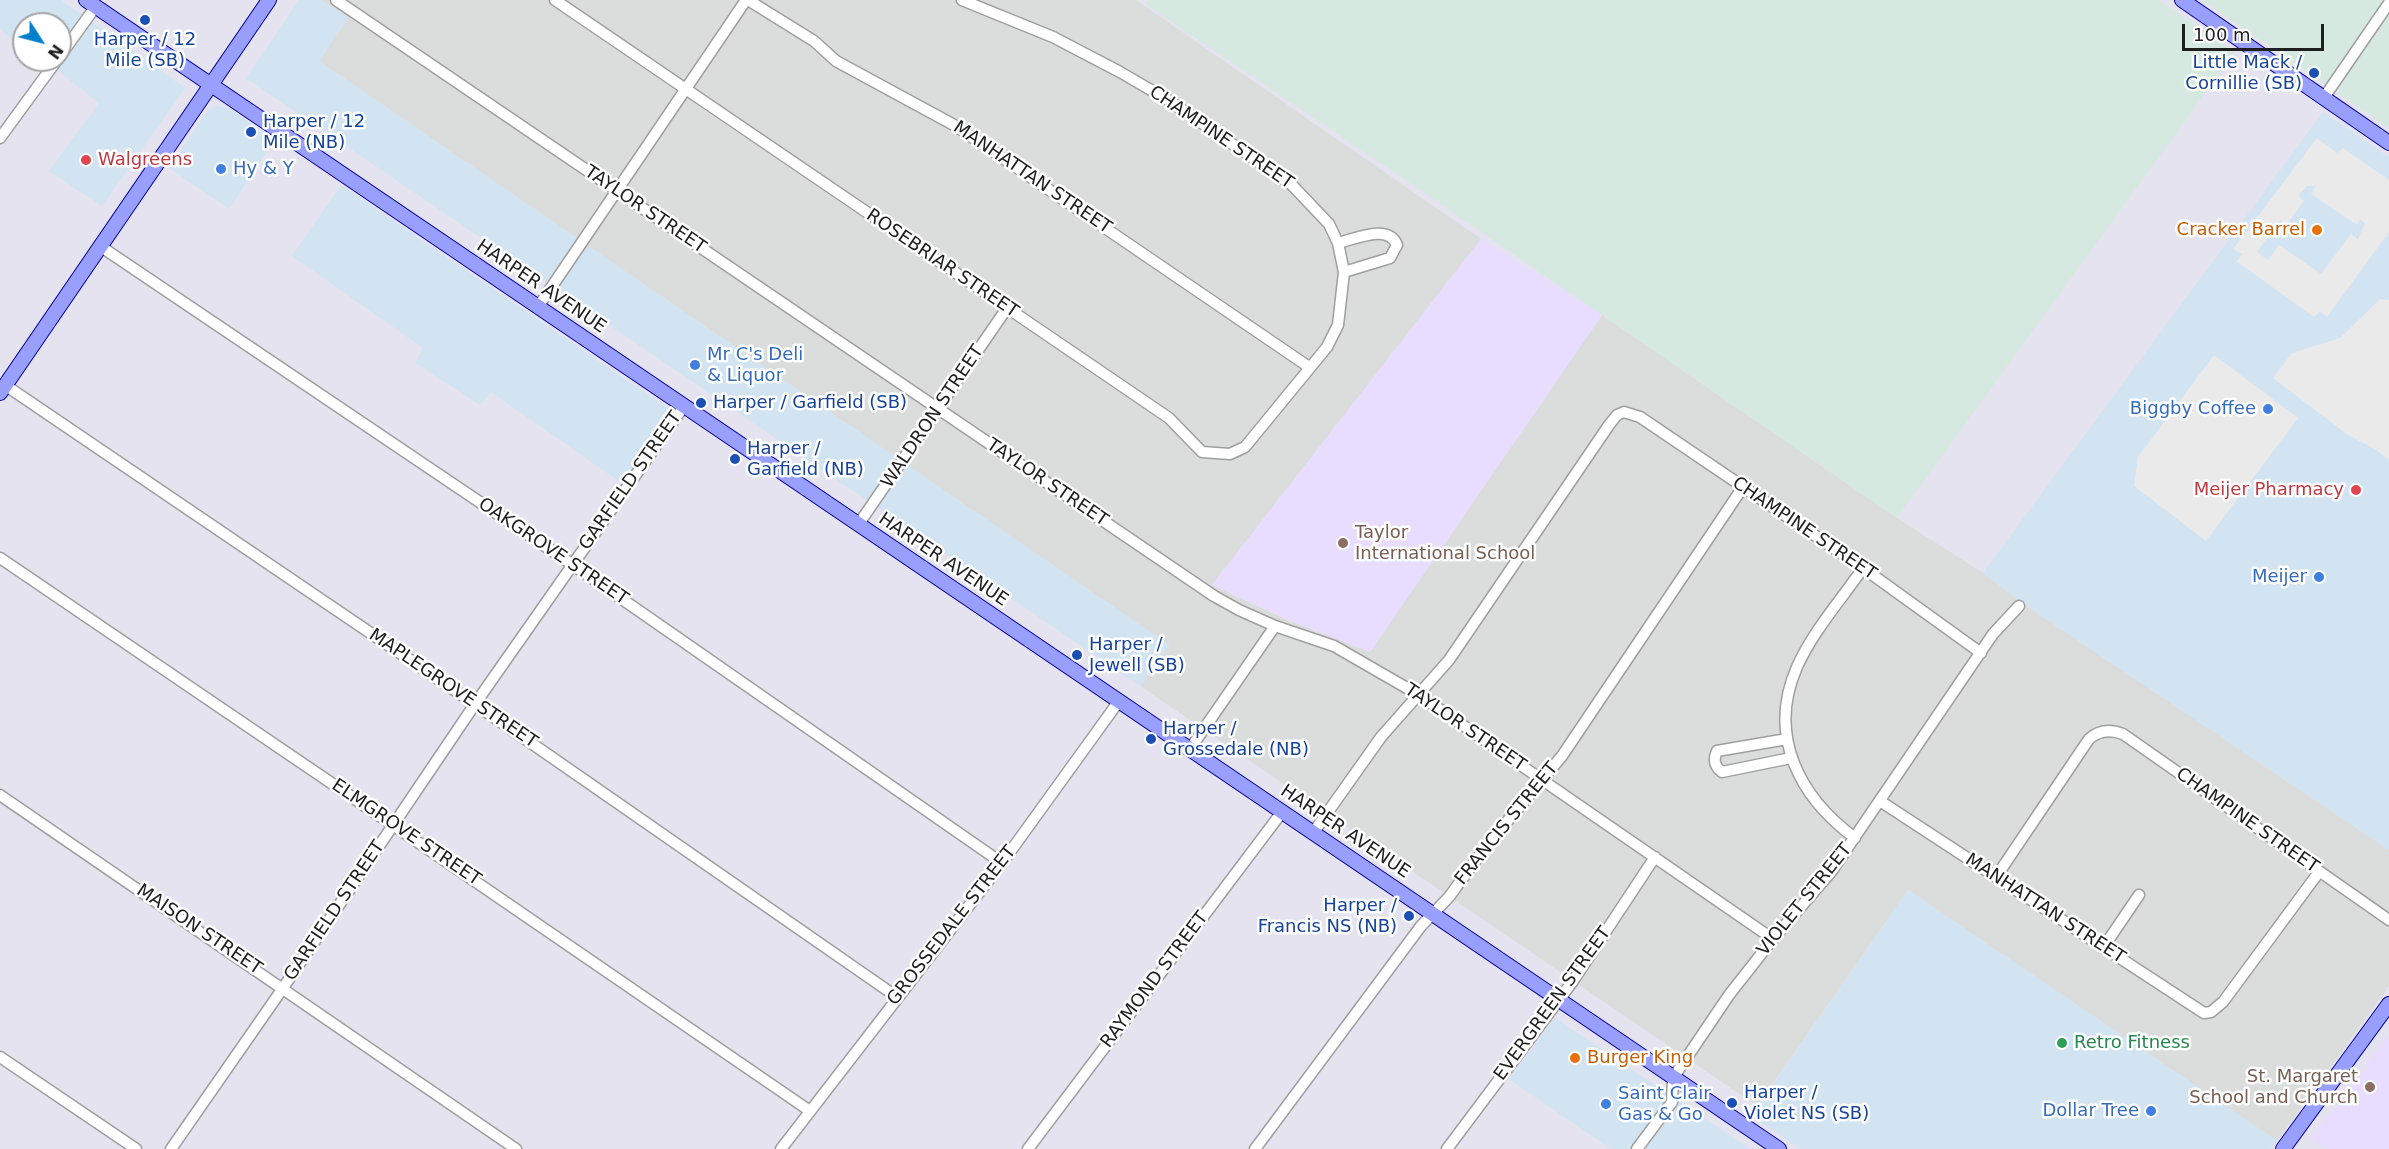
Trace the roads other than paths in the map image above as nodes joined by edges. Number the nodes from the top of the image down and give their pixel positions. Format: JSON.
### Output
{"nodes":[{"id":1,"x":269,"y":0,"type":"edge"},
{"id":2,"x":336,"y":0,"type":"edge"},
{"id":3,"x":555,"y":0,"type":"edge"},
{"id":4,"x":747,"y":0,"type":"edge"},
{"id":5,"x":962,"y":0,"type":"edge"},
{"id":6,"x":2182,"y":0,"type":"edge"},
{"id":7,"x":91,"y":3,"type":"edge"},
{"id":8,"x":2389,"y":3,"type":"edge"},
{"id":9,"x":72,"y":35,"type":"edge"},
{"id":10,"x":48,"y":72,"type":"edge"},
{"id":11,"x":211,"y":85,"type":"junction"},
{"id":12,"x":686,"y":89,"type":"junction"},
{"id":13,"x":2324,"y":99,"type":"junction"},
{"id":14,"x":2,"y":132,"type":"edge"},
{"id":15,"x":2389,"y":143,"type":"edge"},
{"id":16,"x":617,"y":191,"type":"junction"},
{"id":17,"x":1338,"y":243,"type":"junction"},
{"id":18,"x":100,"y":246,"type":"junction"},
{"id":19,"x":1344,"y":272,"type":"junction"},
{"id":20,"x":538,"y":307,"type":"junction"},
{"id":21,"x":1007,"y":308,"type":"junction"},
{"id":22,"x":1309,"y":367,"type":"junction"},
{"id":23,"x":3,"y":389,"type":"edge"},
{"id":24,"x":684,"y":406,"type":"junction"},
{"id":25,"x":938,"y":410,"type":"junction"},
{"id":26,"x":1743,"y":487,"type":"junction"},
{"id":27,"x":858,"y":525,"type":"junction"},
{"id":28,"x":0,"y":558,"type":"edge"},
{"id":29,"x":573,"y":565,"type":"junction"},
{"id":30,"x":1863,"y":568,"type":"junction"},
{"id":31,"x":2019,"y":606,"type":"dead end"},
{"id":32,"x":1275,"y":626,"type":"junction"},
{"id":33,"x":1981,"y":653,"type":"junction"},
{"id":34,"x":1419,"y":695,"type":"junction"},
{"id":35,"x":1119,"y":701,"type":"junction"},
{"id":36,"x":476,"y":704,"type":"junction"},
{"id":37,"x":1787,"y":739,"type":"junction"},
{"id":38,"x":1190,"y":749,"type":"junction"},
{"id":39,"x":1791,"y":758,"type":"junction"},
{"id":40,"x":1543,"y":781,"type":"junction"},
{"id":41,"x":0,"y":795,"type":"edge"},
{"id":42,"x":1880,"y":801,"type":"junction"},
{"id":43,"x":1282,"y":812,"type":"junction"},
{"id":44,"x":393,"y":825,"type":"junction"},
{"id":45,"x":1313,"y":833,"type":"junction"},
{"id":46,"x":1855,"y":838,"type":"junction"},
{"id":47,"x":1654,"y":857,"type":"junction"},
{"id":48,"x":1002,"y":863,"type":"junction"},
{"id":49,"x":2319,"y":872,"type":"junction"},
{"id":50,"x":1996,"y":877,"type":"junction"},
{"id":51,"x":2139,"y":895,"type":"dead end"},
{"id":52,"x":1433,"y":913,"type":"junction"},
{"id":53,"x":2389,"y":920,"type":"edge"},
{"id":54,"x":1773,"y":939,"type":"junction"},
{"id":55,"x":2103,"y":948,"type":"junction"},
{"id":56,"x":284,"y":988,"type":"junction"},
{"id":57,"x":897,"y":997,"type":"junction"},
{"id":58,"x":1559,"y":1001,"type":"junction"},
{"id":59,"x":2389,"y":1004,"type":"edge"},
{"id":60,"x":0,"y":1057,"type":"edge"},
{"id":61,"x":1673,"y":1078,"type":"junction"},
{"id":62,"x":810,"y":1111,"type":"junction"},
{"id":63,"x":136,"y":1149,"type":"edge"},
{"id":64,"x":171,"y":1149,"type":"edge"},
{"id":65,"x":516,"y":1149,"type":"edge"},
{"id":66,"x":781,"y":1149,"type":"edge"},
{"id":67,"x":1028,"y":1149,"type":"edge"},
{"id":68,"x":1255,"y":1149,"type":"edge"},
{"id":69,"x":1447,"y":1149,"type":"edge"},
{"id":70,"x":1637,"y":1149,"type":"edge"},
{"id":71,"x":1779,"y":1149,"type":"edge"},
{"id":72,"x":2283,"y":1149,"type":"edge"}],
"edges":[{"from":1,"to":11,"type":"main road"},
{"from":2,"to":16,"type":"street","name":"TAYLOR STREET"},
{"from":3,"to":12,"type":"street","name":"ROSEBRIAR STREET"},
{"from":4,"to":12,"type":"street"},
{"from":4,"to":22,"type":"street","name":"MANHATTAN STREET"},
{"from":5,"to":17,"type":"street","name":"CHAMPINE STREET"},
{"from":6,"to":13,"type":"main road"},
{"from":7,"to":9,"type":"street"},
{"from":7,"to":11,"type":"main road","name":"HARPER AVENUE"},
{"from":8,"to":13,"type":"street"},
{"from":10,"to":14,"type":"street"},
{"from":11,"to":18,"type":"main road"},
{"from":11,"to":20,"type":"main road","name":"HARPER AVENUE"},
{"from":12,"to":16,"type":"street"},
{"from":12,"to":21,"type":"street","name":"ROSEBRIAR STREET"},
{"from":13,"to":15,"type":"main road"},
{"from":16,"to":20,"type":"street"},
{"from":16,"to":25,"type":"street","name":"TAYLOR STREET"},
{"from":17,"to":19,"type":"street","name":"CHAMPINE STREET"},
{"from":17,"to":19,"type":"street"},
{"from":18,"to":23,"type":"main road"},
{"from":18,"to":29,"type":"street","name":"OAKGROVE STREET"},
{"from":19,"to":22,"type":"street","name":"CHAMPINE STREET"},
{"from":20,"to":24,"type":"main road","name":"HARPER AVENUE"},
{"from":21,"to":22,"type":"street","name":"ROSEBRIAR STREET"},
{"from":21,"to":25,"type":"street","name":"WALDRON STREET"},
{"from":23,"to":36,"type":"street","name":"MAPLEGROVE STREET"},
{"from":24,"to":27,"type":"main road","name":"HARPER AVENUE"},
{"from":24,"to":29,"type":"street","name":"GARFIELD STREET"},
{"from":25,"to":27,"type":"street","name":"WALDRON STREET"},
{"from":25,"to":32,"type":"street","name":"TAYLOR STREET"},
{"from":26,"to":30,"type":"street","name":"CHAMPINE STREET"},
{"from":26,"to":34,"type":"street","name":"CHAMPINE STREET"},
{"from":26,"to":40,"type":"street","name":"FRANCIS STREET"},
{"from":27,"to":35,"type":"main road","name":"HARPER AVENUE"},
{"from":28,"to":44,"type":"street","name":"ELMGROVE STREET"},
{"from":29,"to":36,"type":"street","name":"GARFIELD STREET"},
{"from":29,"to":48,"type":"street","name":"OAKGROVE STREET"},
{"from":30,"to":33,"type":"street","name":"CHAMPINE STREET"},
{"from":30,"to":37,"type":"street"},
{"from":31,"to":33,"type":"street","name":"VIOLET STREET"},
{"from":32,"to":34,"type":"street","name":"TAYLOR STREET"},
{"from":32,"to":38,"type":"street"},
{"from":33,"to":42,"type":"street","name":"VIOLET STREET"},
{"from":34,"to":40,"type":"street","name":"TAYLOR STREET"},
{"from":34,"to":45,"type":"street"},
{"from":35,"to":38,"type":"main road","name":"HARPER AVENUE"},
{"from":35,"to":48,"type":"street","name":"GROSSEDALE STREET"},
{"from":36,"to":44,"type":"street","name":"GARFIELD STREET"},
{"from":36,"to":57,"type":"street","name":"MAPLEGROVE STREET"},
{"from":37,"to":39,"type":"street"},
{"from":37,"to":39,"type":"street"},
{"from":38,"to":43,"type":"main road","name":"HARPER AVENUE"},
{"from":39,"to":46,"type":"street"},
{"from":40,"to":47,"type":"street","name":"TAYLOR STREET"},
{"from":40,"to":52,"type":"street","name":"FRANCIS STREET"},
{"from":41,"to":56,"type":"street","name":"MAISON STREET"},
{"from":42,"to":46,"type":"street","name":"VIOLET STREET"},
{"from":42,"to":50,"type":"street","name":"MANHATTAN STREET"},
{"from":43,"to":45,"type":"main road","name":"HARPER AVENUE"},
{"from":43,"to":67,"type":"street","name":"RAYMOND STREET"},
{"from":44,"to":56,"type":"street","name":"GARFIELD STREET"},
{"from":44,"to":62,"type":"street","name":"ELMGROVE STREET"},
{"from":45,"to":52,"type":"main road","name":"HARPER AVENUE"},
{"from":46,"to":54,"type":"street","name":"VIOLET STREET"},
{"from":47,"to":54,"type":"street","name":"TAYLOR STREET"},
{"from":47,"to":58,"type":"street","name":"EVERGREEN STREET"},
{"from":48,"to":57,"type":"street","name":"GROSSEDALE STREET"},
{"from":49,"to":50,"type":"street","name":"CHAMPINE STREET"},
{"from":49,"to":53,"type":"street","name":"CHAMPINE STREET"},
{"from":49,"to":55,"type":"street","name":"MANHATTAN STREET"},
{"from":50,"to":55,"type":"street","name":"MANHATTAN STREET"},
{"from":51,"to":55,"type":"street"},
{"from":52,"to":58,"type":"main road","name":"HARPER AVENUE"},
{"from":52,"to":68,"type":"street","name":"FRANCIS STREET"},
{"from":54,"to":61,"type":"street","name":"VIOLET STREET"},
{"from":56,"to":64,"type":"street","name":"GARFIELD STREET"},
{"from":56,"to":65,"type":"street","name":"MAISON STREET"},
{"from":57,"to":62,"type":"street","name":"GROSSEDALE STREET"},
{"from":58,"to":61,"type":"main road","name":"HARPER AVENUE"},
{"from":58,"to":69,"type":"street","name":"EVERGREEN STREET"},
{"from":59,"to":72,"type":"main road"},
{"from":60,"to":63,"type":"street"},
{"from":61,"to":70,"type":"street","name":"VIOLET STREET"},
{"from":61,"to":71,"type":"main road","name":"HARPER AVENUE"},
{"from":62,"to":66,"type":"street","name":"GROSSEDALE STREET"}]}
